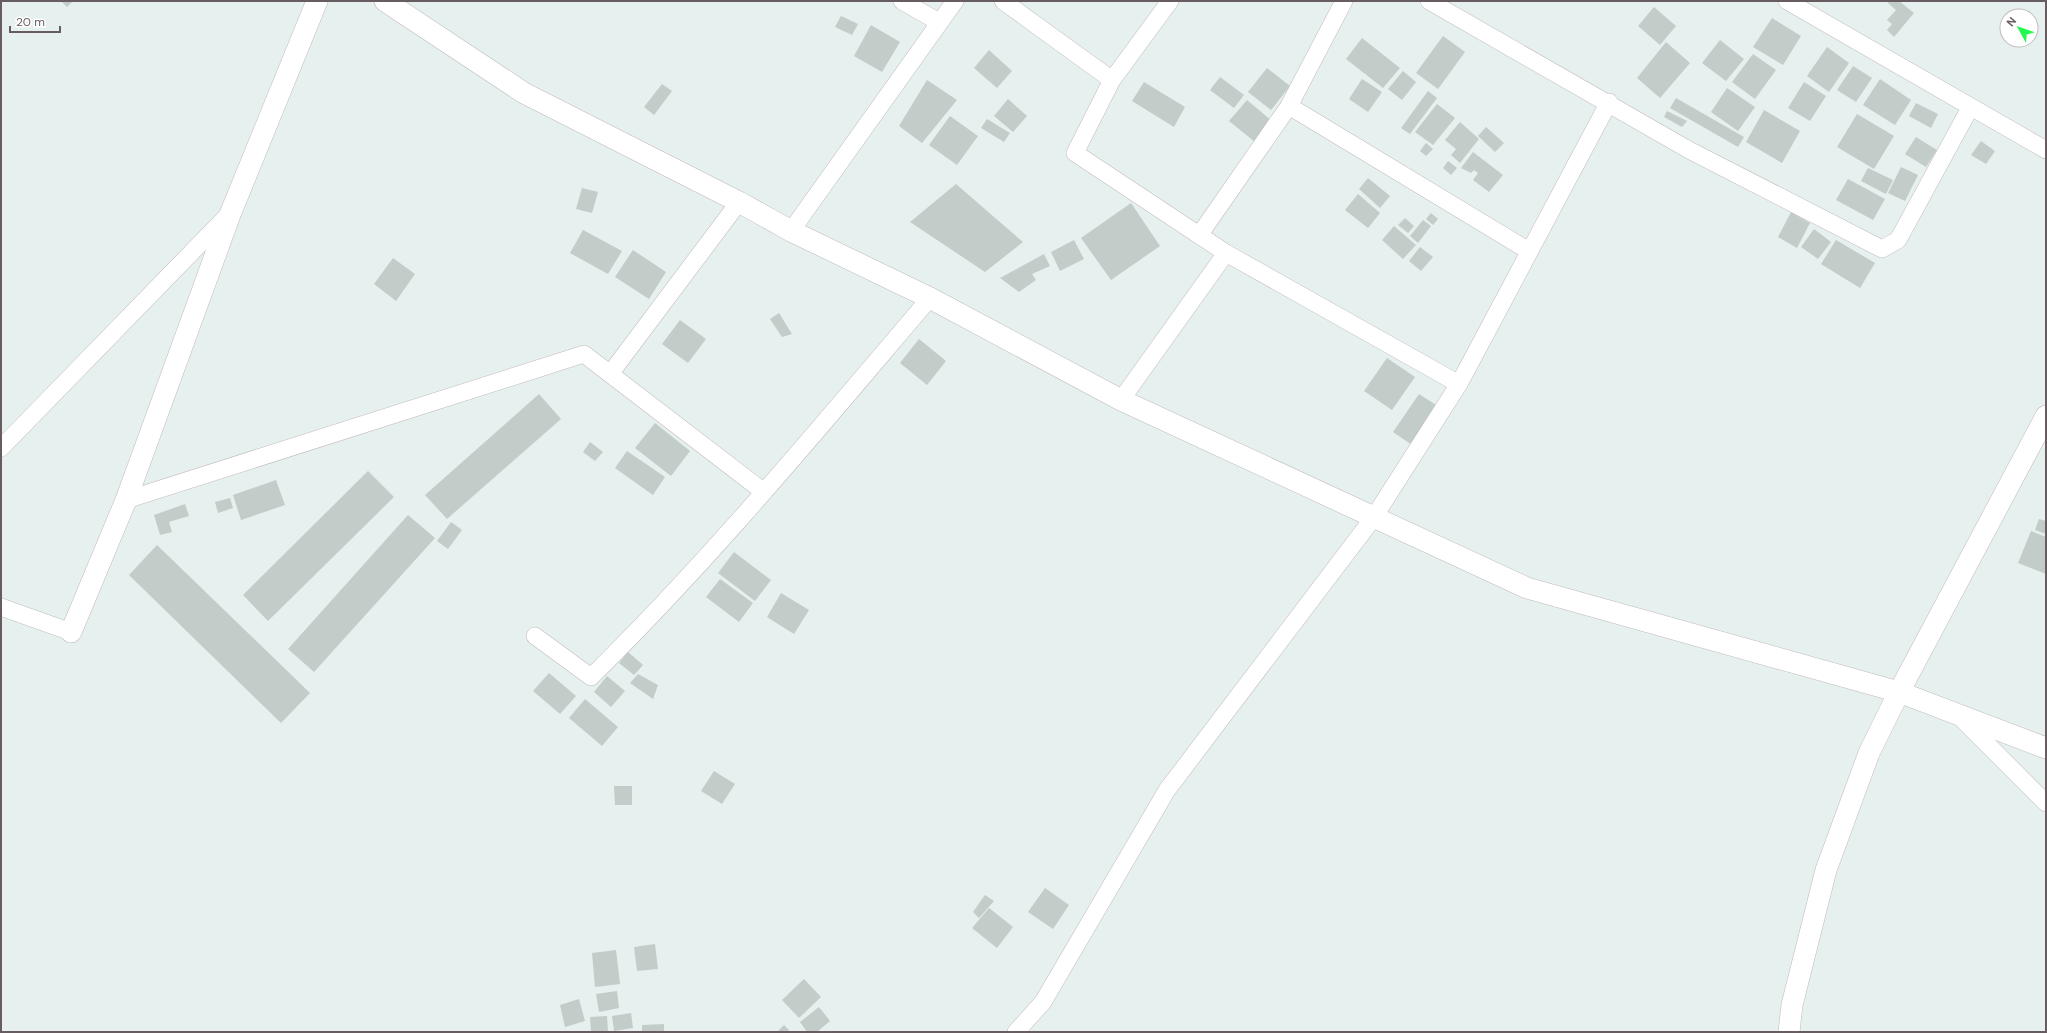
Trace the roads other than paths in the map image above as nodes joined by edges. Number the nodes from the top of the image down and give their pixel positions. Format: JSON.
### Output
{"nodes":[{"id":1,"x":317,"y":1,"type":"edge"},
{"id":2,"x":385,"y":1,"type":"edge"},
{"id":3,"x":902,"y":1,"type":"edge"},
{"id":4,"x":955,"y":1,"type":"edge"},
{"id":5,"x":1003,"y":1,"type":"edge"},
{"id":6,"x":1170,"y":1,"type":"edge"},
{"id":7,"x":1344,"y":1,"type":"edge"},
{"id":8,"x":1429,"y":1,"type":"edge"},
{"id":9,"x":1787,"y":1,"type":"edge"},
{"id":10,"x":939,"y":22,"type":"junction"},
{"id":11,"x":1112,"y":80,"type":"junction"},
{"id":12,"x":1609,"y":102,"type":"junction"},
{"id":13,"x":1289,"y":106,"type":"junction"},
{"id":14,"x":1970,"y":108,"type":"junction"},
{"id":15,"x":2046,"y":150,"type":"edge"},
{"id":16,"x":739,"y":202,"type":"junction"},
{"id":17,"x":231,"y":212,"type":"junction"},
{"id":18,"x":791,"y":231,"type":"junction"},
{"id":19,"x":1200,"y":234,"type":"junction"},
{"id":20,"x":1529,"y":251,"type":"junction"},
{"id":21,"x":1226,"y":253,"type":"junction"},
{"id":22,"x":930,"y":298,"type":"junction"},
{"id":23,"x":610,"y":374,"type":"junction"},
{"id":24,"x":1459,"y":384,"type":"junction"},
{"id":25,"x":1120,"y":400,"type":"junction"},
{"id":26,"x":2046,"y":416,"type":"edge"},
{"id":27,"x":1,"y":448,"type":"edge"},
{"id":28,"x":764,"y":492,"type":"junction"},
{"id":29,"x":126,"y":500,"type":"junction"},
{"id":30,"x":1374,"y":517,"type":"junction"},
{"id":31,"x":1,"y":607,"type":"edge"},
{"id":32,"x":71,"y":632,"type":"joint"},
{"id":33,"x":535,"y":636,"type":"dead end"},
{"id":34,"x":1899,"y":692,"type":"junction"},
{"id":35,"x":1959,"y":716,"type":"junction"},
{"id":36,"x":2046,"y":748,"type":"edge"},
{"id":37,"x":2046,"y":803,"type":"edge"},
{"id":38,"x":1016,"y":1032,"type":"edge"},
{"id":39,"x":1789,"y":1032,"type":"edge"}],
"edges":[{"from":1,"to":17,"type":"street"},
{"from":2,"to":16,"type":"street"},
{"from":3,"to":10,"type":"street"},
{"from":4,"to":10,"type":"street"},
{"from":5,"to":11,"type":"street"},
{"from":6,"to":11,"type":"street"},
{"from":7,"to":13,"type":"street"},
{"from":8,"to":12,"type":"street"},
{"from":9,"to":14,"type":"street"},
{"from":10,"to":18,"type":"street"},
{"from":11,"to":19,"type":"street"},
{"from":12,"to":14,"type":"street"},
{"from":12,"to":20,"type":"street"},
{"from":13,"to":19,"type":"street"},
{"from":13,"to":20,"type":"street"},
{"from":14,"to":15,"type":"street"},
{"from":16,"to":18,"type":"street"},
{"from":16,"to":23,"type":"street"},
{"from":17,"to":27,"type":"street"},
{"from":17,"to":29,"type":"street"},
{"from":18,"to":22,"type":"street"},
{"from":19,"to":21,"type":"street"},
{"from":20,"to":24,"type":"street"},
{"from":21,"to":24,"type":"street"},
{"from":21,"to":25,"type":"street"},
{"from":22,"to":25,"type":"street"},
{"from":22,"to":28,"type":"street"},
{"from":23,"to":28,"type":"street"},
{"from":23,"to":29,"type":"street"},
{"from":24,"to":30,"type":"street"},
{"from":25,"to":30,"type":"street"},
{"from":26,"to":34,"type":"street"},
{"from":28,"to":33,"type":"street"},
{"from":29,"to":32,"type":"street"},
{"from":30,"to":34,"type":"street"},
{"from":30,"to":38,"type":"street"},
{"from":31,"to":32,"type":"street"},
{"from":34,"to":35,"type":"street"},
{"from":34,"to":39,"type":"street"},
{"from":35,"to":36,"type":"street"},
{"from":35,"to":37,"type":"street"}]}
